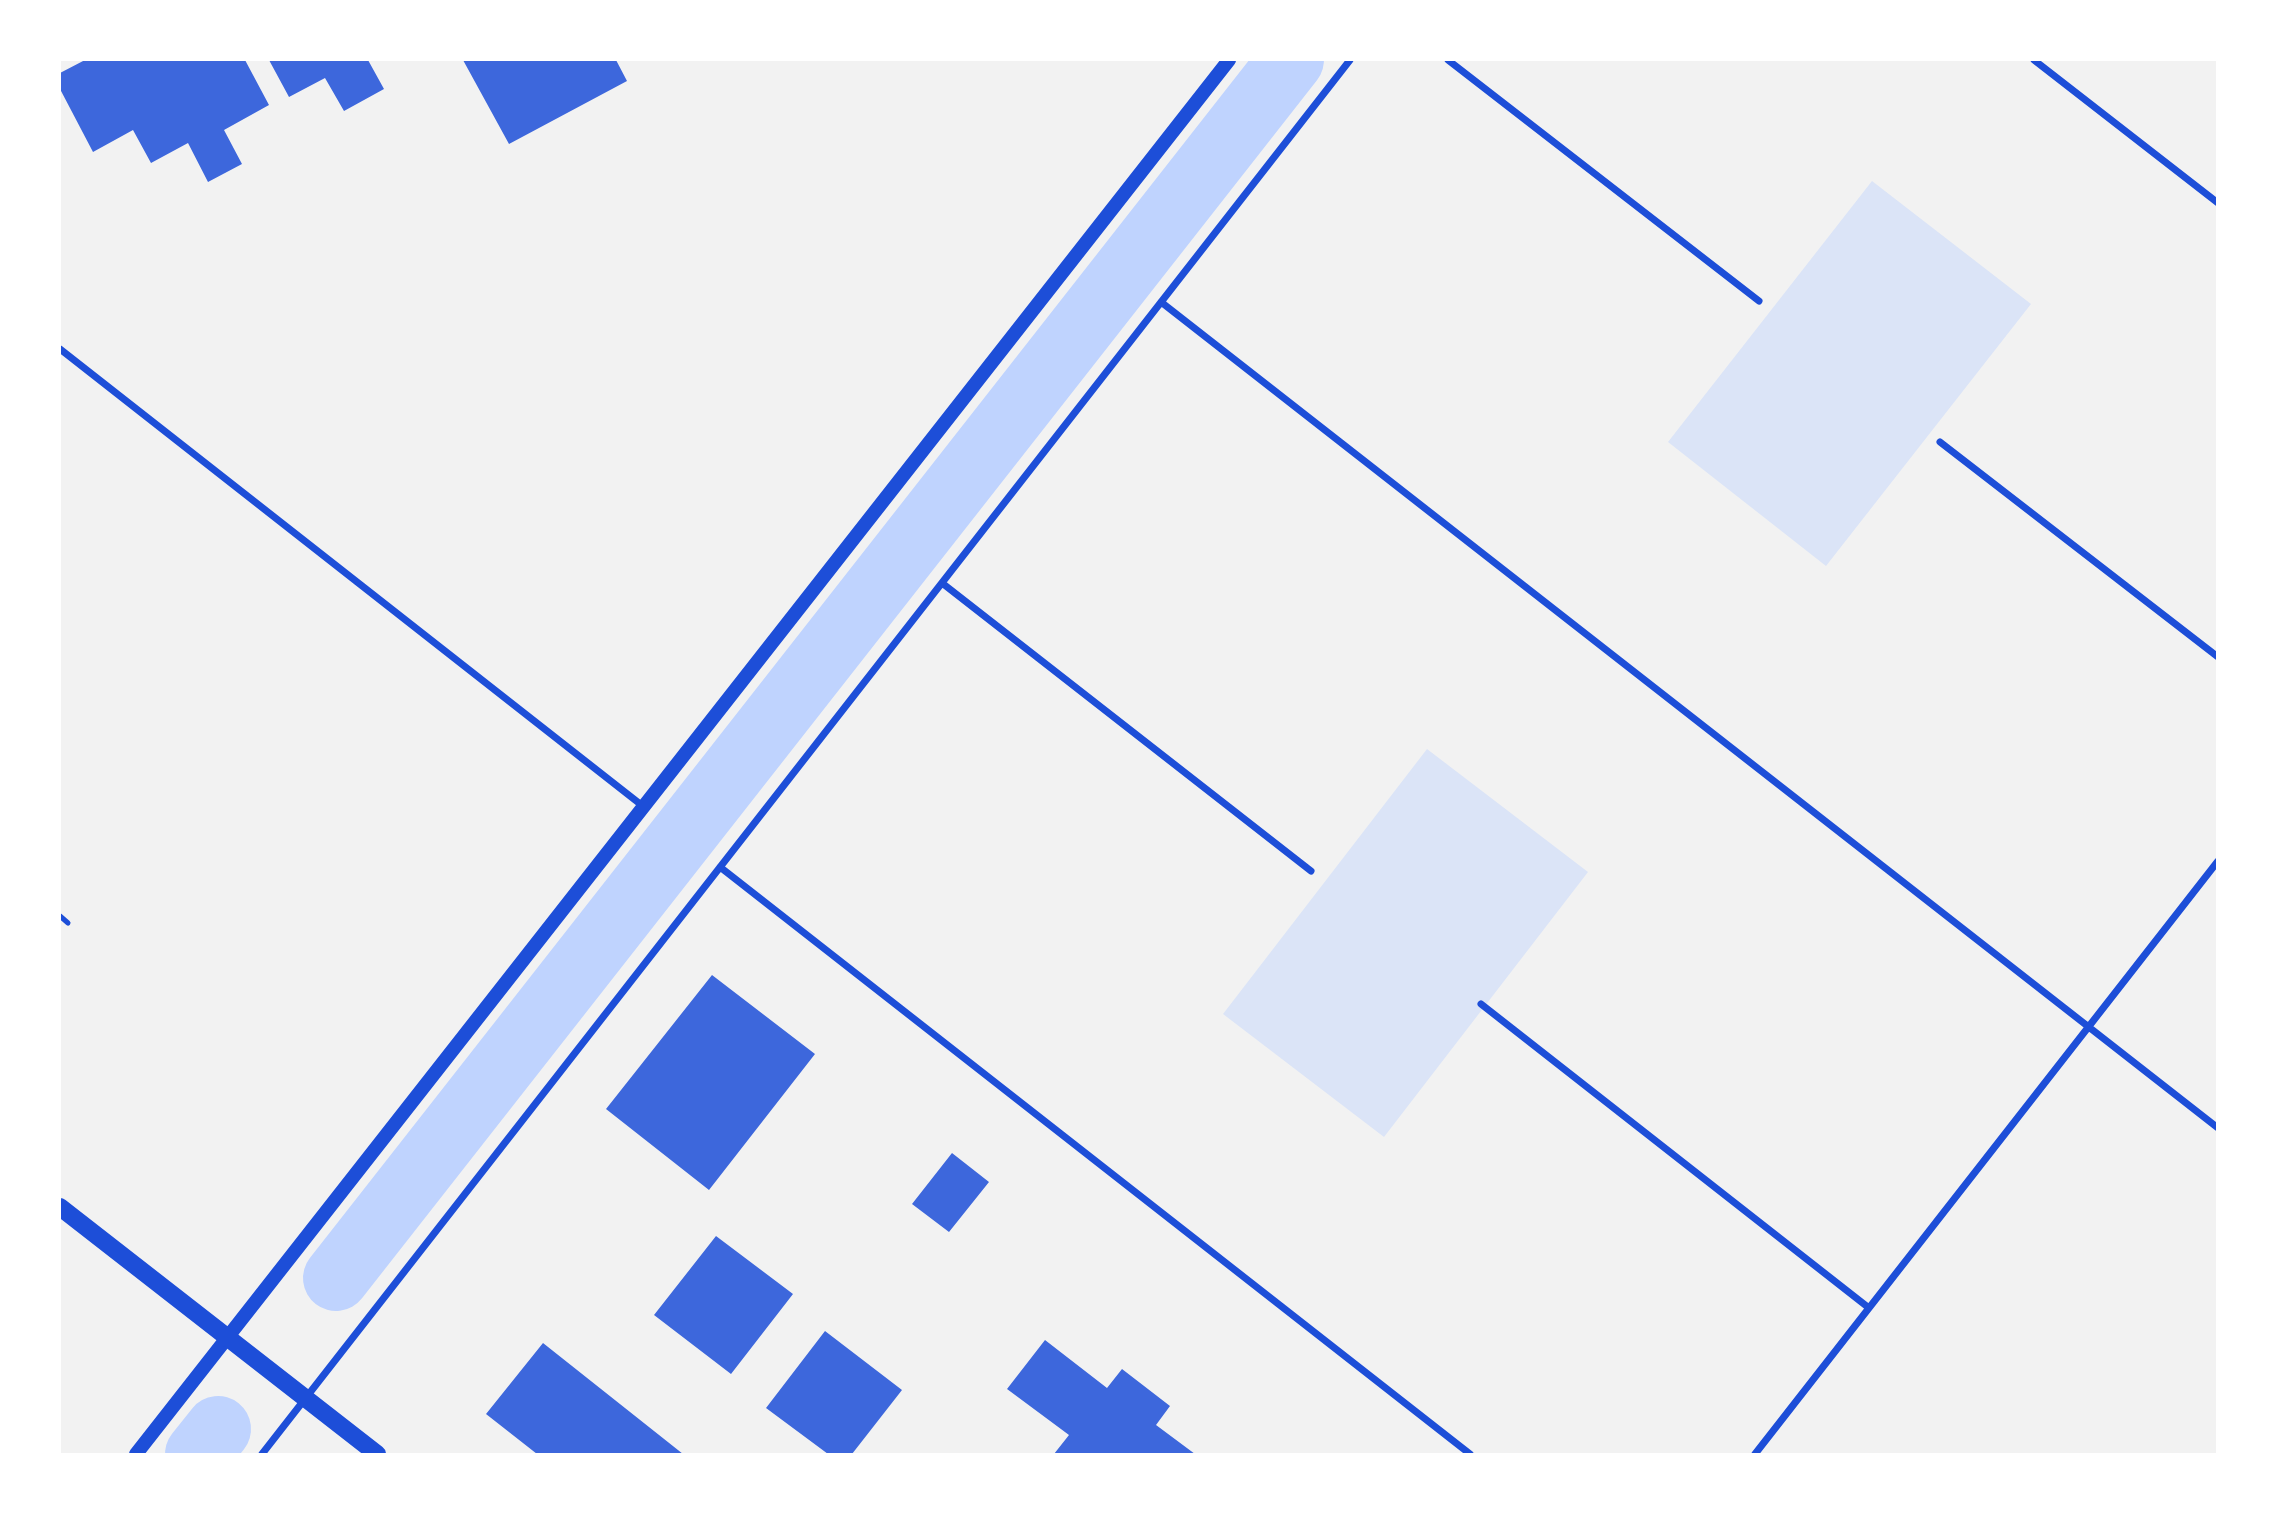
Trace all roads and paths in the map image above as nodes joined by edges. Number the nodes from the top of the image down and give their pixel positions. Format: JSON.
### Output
{"nodes":[{"id":1,"x":1229,"y":60,"type":"edge"},
{"id":2,"x":1350,"y":60,"type":"edge"},
{"id":3,"x":1448,"y":60,"type":"edge"},
{"id":4,"x":2034,"y":60,"type":"edge"},
{"id":5,"x":2217,"y":203,"type":"edge"},
{"id":6,"x":1759,"y":300,"type":"dead end"},
{"id":7,"x":1161,"y":302,"type":"junction"},
{"id":8,"x":60,"y":349,"type":"edge"},
{"id":9,"x":1940,"y":442,"type":"dead end"},
{"id":10,"x":942,"y":583,"type":"junction"},
{"id":11,"x":2217,"y":657,"type":"edge"},
{"id":12,"x":644,"y":807,"type":"junction"},
{"id":13,"x":2217,"y":861,"type":"edge"},
{"id":14,"x":720,"y":867,"type":"junction"},
{"id":15,"x":1311,"y":871,"type":"dead end"},
{"id":16,"x":60,"y":916,"type":"edge"},
{"id":17,"x":68,"y":923,"type":"dead end"},
{"id":18,"x":1481,"y":1004,"type":"dead end"},
{"id":19,"x":2088,"y":1027,"type":"junction"},
{"id":20,"x":2217,"y":1128,"type":"edge"},
{"id":21,"x":60,"y":1207,"type":"edge"},
{"id":22,"x":1869,"y":1308,"type":"junction"},
{"id":23,"x":227,"y":1338,"type":"junction"},
{"id":24,"x":305,"y":1399,"type":"junction"},
{"id":25,"x":136,"y":1454,"type":"edge"},
{"id":26,"x":262,"y":1454,"type":"edge"},
{"id":27,"x":377,"y":1454,"type":"edge"},
{"id":28,"x":1470,"y":1454,"type":"edge"},
{"id":29,"x":1755,"y":1454,"type":"edge"}],
"edges":[{"from":1,"to":12,"type":"main road"},
{"from":2,"to":7,"type":"street"},
{"from":3,"to":6,"type":"street"},
{"from":4,"to":5,"type":"street"},
{"from":7,"to":10,"type":"street"},
{"from":7,"to":19,"type":"street"},
{"from":8,"to":12,"type":"street"},
{"from":9,"to":11,"type":"street"},
{"from":10,"to":14,"type":"street"},
{"from":10,"to":15,"type":"street"},
{"from":12,"to":23,"type":"main road"},
{"from":13,"to":19,"type":"street"},
{"from":14,"to":24,"type":"street"},
{"from":14,"to":28,"type":"street"},
{"from":16,"to":17,"type":"lane"},
{"from":18,"to":22,"type":"street"},
{"from":19,"to":20,"type":"street"},
{"from":19,"to":22,"type":"street"},
{"from":21,"to":23,"type":"main road"},
{"from":22,"to":29,"type":"street"},
{"from":23,"to":24,"type":"main road"},
{"from":23,"to":25,"type":"main road"},
{"from":24,"to":26,"type":"street"},
{"from":24,"to":27,"type":"main road"}]}
